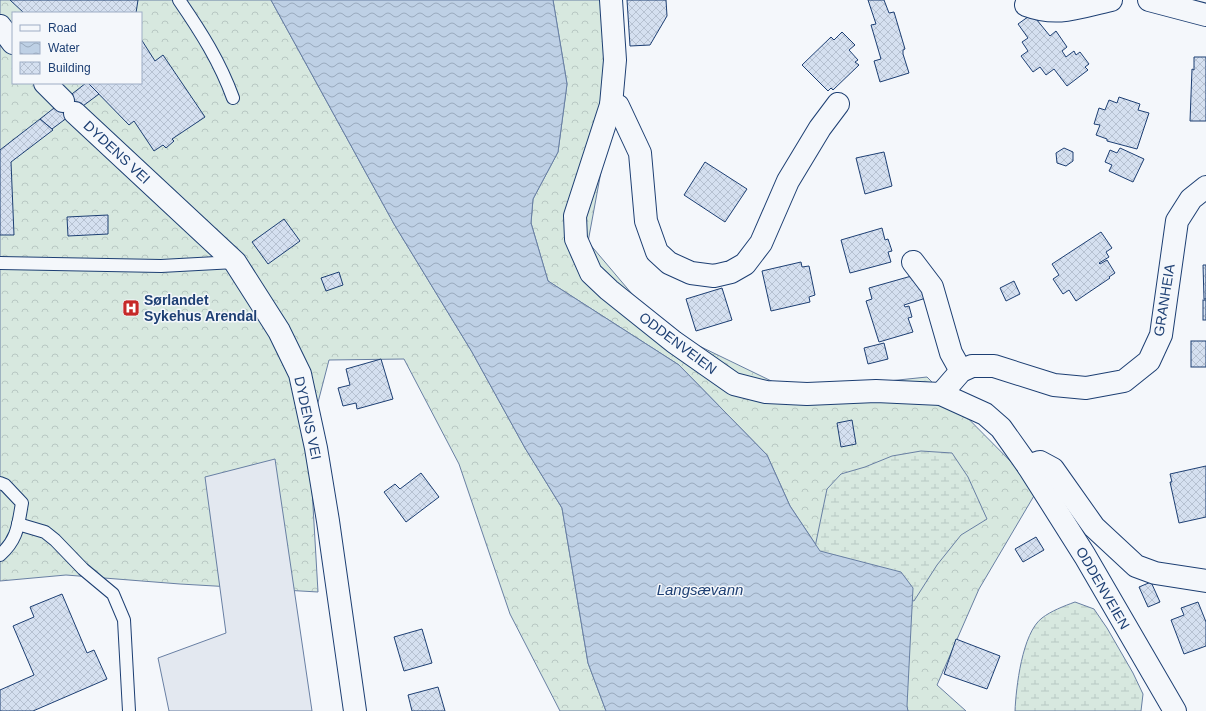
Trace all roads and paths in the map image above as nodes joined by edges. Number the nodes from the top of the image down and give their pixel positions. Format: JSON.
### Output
{"nodes":[{"id":1,"x":179,"y":0,"type":"edge"},
{"id":2,"x":611,"y":0,"type":"edge"},
{"id":3,"x":1111,"y":0,"type":"edge"},
{"id":4,"x":1162,"y":1,"type":"edge"},
{"id":5,"x":1026,"y":5,"type":"dead end"},
{"id":6,"x":1206,"y":14,"type":"edge"},
{"id":7,"x":0,"y":26,"type":"edge"},
{"id":8,"x":12,"y":41,"type":"edge"},
{"id":9,"x":46,"y":84,"type":"edge"},
{"id":10,"x":233,"y":98,"type":"dead end"},
{"id":11,"x":838,"y":104,"type":"dead end"},
{"id":12,"x":611,"y":105,"type":"junction"},
{"id":13,"x":1206,"y":187,"type":"edge"},
{"id":14,"x":235,"y":262,"type":"junction"},
{"id":15,"x":913,"y":262,"type":"dead end"},
{"id":16,"x":0,"y":263,"type":"edge"},
{"id":17,"x":961,"y":371,"type":"junction"},
{"id":18,"x":941,"y":394,"type":"junction"},
{"id":19,"x":1028,"y":466,"type":"junction"},
{"id":20,"x":0,"y":483,"type":"edge"},
{"id":21,"x":18,"y":524,"type":"junction"},
{"id":22,"x":0,"y":555,"type":"edge"},
{"id":23,"x":1206,"y":581,"type":"edge"},
{"id":24,"x":129,"y":711,"type":"edge"},
{"id":25,"x":355,"y":711,"type":"edge"},
{"id":26,"x":1174,"y":711,"type":"edge"}],
"edges":[{"from":1,"to":10,"type":"lane"},
{"from":2,"to":12,"type":"street","name":"ODDENVEIEN"},
{"from":3,"to":5,"type":"street"},
{"from":4,"to":6,"type":"street"},
{"from":7,"to":8,"type":"street"},
{"from":9,"to":14,"type":"street","name":"DYDENS VEI"},
{"from":11,"to":12,"type":"street"},
{"from":12,"to":18,"type":"street","name":"ODDENVEIEN"},
{"from":13,"to":17,"type":"street","name":"GRANHEIA"},
{"from":14,"to":16,"type":"lane"},
{"from":14,"to":25,"type":"street","name":"DYDENS VEI"},
{"from":15,"to":17,"type":"street"},
{"from":17,"to":18,"type":"street"},
{"from":18,"to":19,"type":"street","name":"ODDENVEIEN"},
{"from":19,"to":23,"type":"street","name":"ODDENVEIEN"},
{"from":19,"to":26,"type":"street","name":"ODDENVEIEN"},
{"from":20,"to":21,"type":"lane"},
{"from":21,"to":22,"type":"lane"},
{"from":21,"to":24,"type":"lane"}]}
